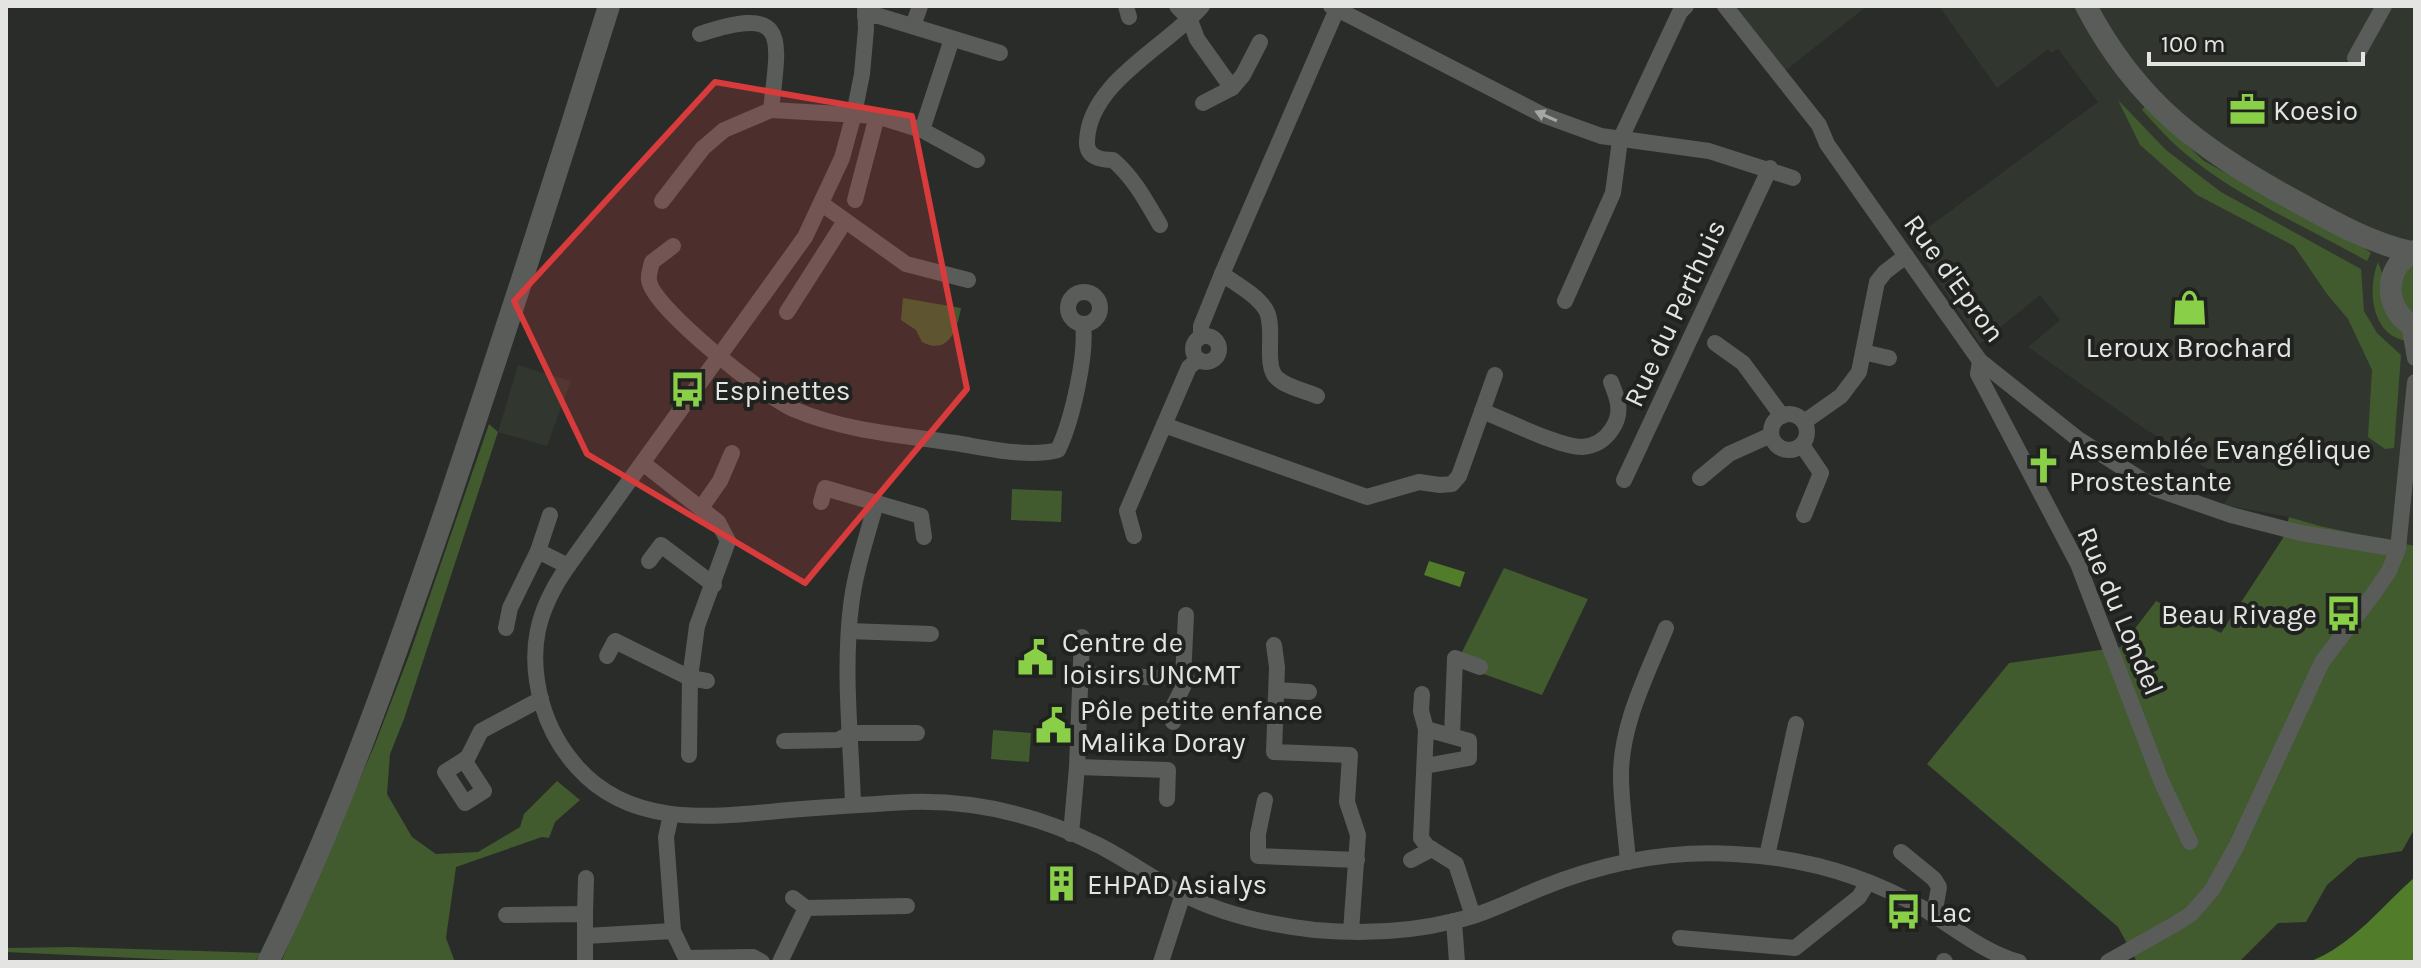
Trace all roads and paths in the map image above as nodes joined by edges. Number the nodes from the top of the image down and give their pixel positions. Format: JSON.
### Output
{"nodes":[{"id":1,"x":609,"y":6,"type":"edge"},
{"id":2,"x":920,"y":6,"type":"edge"},
{"id":3,"x":1177,"y":6,"type":"edge"},
{"id":4,"x":1202,"y":6,"type":"edge"},
{"id":5,"x":1686,"y":6,"type":"edge"},
{"id":6,"x":1725,"y":6,"type":"edge"},
{"id":7,"x":2086,"y":6,"type":"edge"},
{"id":8,"x":2384,"y":6,"type":"edge"},
{"id":9,"x":1334,"y":8,"type":"edge"},
{"id":10,"x":865,"y":11,"type":"edge"},
{"id":11,"x":890,"y":12,"type":"edge"},
{"id":12,"x":1190,"y":20,"type":"junction"},
{"id":13,"x":913,"y":26,"type":"junction"},
{"id":14,"x":700,"y":34,"type":"dead end"},
{"id":15,"x":952,"y":39,"type":"junction"},
{"id":16,"x":1260,"y":42,"type":"dead end"},
{"id":17,"x":1000,"y":53,"type":"dead end"},
{"id":18,"x":2355,"y":58,"type":"dead end"},
{"id":19,"x":1232,"y":88,"type":"junction"},
{"id":20,"x":1203,"y":103,"type":"dead end"},
{"id":21,"x":771,"y":110,"type":"junction"},
{"id":22,"x":854,"y":114,"type":"junction"},
{"id":23,"x":877,"y":116,"type":"junction"},
{"id":24,"x":922,"y":130,"type":"junction"},
{"id":25,"x":1620,"y":140,"type":"junction"},
{"id":26,"x":977,"y":160,"type":"dead end"},
{"id":27,"x":1770,"y":168,"type":"junction"},
{"id":28,"x":1793,"y":178,"type":"dead end"},
{"id":29,"x":855,"y":200,"type":"dead end"},
{"id":30,"x":662,"y":201,"type":"dead end"},
{"id":31,"x":822,"y":204,"type":"junction"},
{"id":32,"x":845,"y":221,"type":"junction"},
{"id":33,"x":1160,"y":225,"type":"dead end"},
{"id":34,"x":2355,"y":234,"type":"junction"},
{"id":35,"x":673,"y":246,"type":"dead end"},
{"id":36,"x":2413,"y":252,"type":"edge"},
{"id":37,"x":1906,"y":256,"type":"junction"},
{"id":38,"x":1222,"y":274,"type":"junction"},
{"id":39,"x":2392,"y":276,"type":"junction"},
{"id":40,"x":968,"y":280,"type":"dead end"},
{"id":41,"x":1565,"y":301,"type":"dead end"},
{"id":42,"x":787,"y":312,"type":"dead end"},
{"id":43,"x":1083,"y":324,"type":"dead end"},
{"id":44,"x":2412,"y":325,"type":"edge"},
{"id":45,"x":1715,"y":343,"type":"dead end"},
{"id":46,"x":1863,"y":352,"type":"junction"},
{"id":47,"x":719,"y":357,"type":"junction"},
{"id":48,"x":1889,"y":358,"type":"dead end"},
{"id":49,"x":2415,"y":358,"type":"edge"},
{"id":50,"x":1980,"y":361,"type":"junction"},
{"id":51,"x":1495,"y":375,"type":"dead end"},
{"id":52,"x":1611,"y":382,"type":"dead end"},
{"id":53,"x":2415,"y":382,"type":"edge"},
{"id":54,"x":1317,"y":396,"type":"dead end"},
{"id":55,"x":1482,"y":411,"type":"junction"},
{"id":56,"x":1782,"y":416,"type":"junction"},
{"id":57,"x":1804,"y":422,"type":"junction"},
{"id":58,"x":1164,"y":425,"type":"junction"},
{"id":59,"x":1771,"y":435,"type":"junction"},
{"id":60,"x":1802,"y":445,"type":"junction"},
{"id":61,"x":732,"y":453,"type":"dead end"},
{"id":62,"x":644,"y":464,"type":"junction"},
{"id":63,"x":1700,"y":478,"type":"dead end"},
{"id":64,"x":1624,"y":480,"type":"dead end"},
{"id":65,"x":821,"y":502,"type":"dead end"},
{"id":66,"x":876,"y":503,"type":"junction"},
{"id":67,"x":701,"y":508,"type":"junction"},
{"id":68,"x":550,"y":515,"type":"dead end"},
{"id":69,"x":1804,"y":515,"type":"dead end"},
{"id":70,"x":1134,"y":536,"type":"dead end"},
{"id":71,"x":924,"y":537,"type":"dead end"},
{"id":72,"x":2398,"y":549,"type":"junction"},
{"id":73,"x":538,"y":551,"type":"junction"},
{"id":74,"x":649,"y":561,"type":"dead end"},
{"id":75,"x":568,"y":566,"type":"junction"},
{"id":76,"x":714,"y":585,"type":"junction"},
{"id":77,"x":1186,"y":615,"type":"dead end"},
{"id":78,"x":506,"y":628,"type":"dead end"},
{"id":79,"x":1666,"y":628,"type":"dead end"},
{"id":80,"x":849,"y":631,"type":"junction"},
{"id":81,"x":931,"y":634,"type":"dead end"},
{"id":82,"x":1082,"y":637,"type":"dead end"},
{"id":83,"x":1274,"y":645,"type":"dead end"},
{"id":84,"x":607,"y":656,"type":"dead end"},
{"id":85,"x":1480,"y":667,"type":"dead end"},
{"id":86,"x":1081,"y":674,"type":"junction"},
{"id":87,"x":1183,"y":679,"type":"junction"},
{"id":88,"x":698,"y":680,"type":"junction"},
{"id":89,"x":1277,"y":690,"type":"junction"},
{"id":90,"x":1309,"y":692,"type":"dead end"},
{"id":91,"x":1422,"y":694,"type":"dead end"},
{"id":92,"x":541,"y":699,"type":"junction"},
{"id":93,"x":1173,"y":722,"type":"dead end"},
{"id":94,"x":1796,"y":724,"type":"dead end"},
{"id":95,"x":1426,"y":729,"type":"junction"},
{"id":96,"x":851,"y":733,"type":"junction"},
{"id":97,"x":917,"y":733,"type":"dead end"},
{"id":98,"x":1452,"y":736,"type":"junction"},
{"id":99,"x":784,"y":741,"type":"dead end"},
{"id":100,"x":689,"y":755,"type":"dead end"},
{"id":101,"x":464,"y":760,"type":"dead end"},
{"id":102,"x":1425,"y":766,"type":"junction"},
{"id":103,"x":1077,"y":767,"type":"junction"},
{"id":104,"x":1167,"y":799,"type":"dead end"},
{"id":105,"x":1265,"y":800,"type":"dead end"},
{"id":106,"x":853,"y":804,"type":"junction"},
{"id":107,"x":671,"y":815,"type":"junction"},
{"id":108,"x":1071,"y":834,"type":"junction"},
{"id":109,"x":2190,"y":842,"type":"dead end"},
{"id":110,"x":1432,"y":849,"type":"junction"},
{"id":111,"x":1901,"y":852,"type":"dead end"},
{"id":112,"x":1767,"y":856,"type":"junction"},
{"id":113,"x":1357,"y":860,"type":"junction"},
{"id":114,"x":1411,"y":860,"type":"dead end"},
{"id":115,"x":1628,"y":862,"type":"junction"},
{"id":116,"x":586,"y":878,"type":"dead end"},
{"id":117,"x":1868,"y":882,"type":"junction"},
{"id":118,"x":1183,"y":894,"type":"junction"},
{"id":119,"x":907,"y":906,"type":"dead end"},
{"id":120,"x":585,"y":914,"type":"junction"},
{"id":121,"x":506,"y":915,"type":"dead end"},
{"id":122,"x":1934,"y":915,"type":"junction"},
{"id":123,"x":1473,"y":916,"type":"junction"},
{"id":124,"x":1454,"y":921,"type":"junction"},
{"id":125,"x":673,"y":931,"type":"junction"},
{"id":126,"x":1351,"y":931,"type":"junction"},
{"id":127,"x":585,"y":936,"type":"junction"},
{"id":128,"x":1680,"y":938,"type":"dead end"},
{"id":129,"x":1998,"y":958,"type":"edge"},
{"id":130,"x":685,"y":960,"type":"edge"},
{"id":131,"x":268,"y":962,"type":"edge"},
{"id":132,"x":585,"y":962,"type":"edge"},
{"id":133,"x":762,"y":962,"type":"edge"},
{"id":134,"x":780,"y":962,"type":"edge"},
{"id":135,"x":1161,"y":962,"type":"edge"},
{"id":136,"x":1457,"y":962,"type":"edge"},
{"id":137,"x":2019,"y":962,"type":"edge"},
{"id":138,"x":2108,"y":962,"type":"edge"}],
"edges":[{"from":1,"to":131,"type":"main road"},
{"from":2,"to":13,"type":"street"},
{"from":3,"to":12,"type":"street"},
{"from":4,"to":12,"type":"street"},
{"from":5,"to":25,"type":"street"},
{"from":6,"to":37,"type":"street","name":"Rue d'Epron"},
{"from":7,"to":34,"type":"main road"},
{"from":8,"to":18,"type":"street"},
{"from":25,"to":9,"type":"street","one_way":true},
{"from":9,"to":38,"type":"street"},
{"from":10,"to":11,"type":"street"},
{"from":10,"to":22,"type":"street"},
{"from":11,"to":13,"type":"street"},
{"from":12,"to":19,"type":"street"},
{"from":12,"to":33,"type":"street"},
{"from":13,"to":15,"type":"street"},
{"from":14,"to":21,"type":"street"},
{"from":15,"to":17,"type":"street"},
{"from":15,"to":24,"type":"street"},
{"from":16,"to":19,"type":"street"},
{"from":19,"to":20,"type":"street"},
{"from":21,"to":22,"type":"street"},
{"from":21,"to":30,"type":"street"},
{"from":22,"to":23,"type":"street"},
{"from":22,"to":31,"type":"street"},
{"from":23,"to":24,"type":"street"},
{"from":23,"to":29,"type":"street"},
{"from":24,"to":26,"type":"street"},
{"from":25,"to":27,"type":"street"},
{"from":25,"to":41,"type":"street"},
{"from":27,"to":28,"type":"street"},
{"from":27,"to":64,"type":"street","name":"Rue du Perthuis"},
{"from":31,"to":32,"type":"street"},
{"from":31,"to":47,"type":"street"},
{"from":32,"to":40,"type":"street"},
{"from":32,"to":42,"type":"street"},
{"from":34,"to":36,"type":"main road"},
{"from":34,"to":39,"type":"main road"},
{"from":35,"to":47,"type":"street"},
{"from":36,"to":39,"type":"main road"},
{"from":37,"to":46,"type":"street"},
{"from":37,"to":50,"type":"street","name":"Rue d'Epron"},
{"from":38,"to":54,"type":"street"},
{"from":38,"to":58,"type":"street"},
{"from":39,"to":44,"type":"main road"},
{"from":43,"to":47,"type":"street"},
{"from":44,"to":49,"type":"street"},
{"from":45,"to":56,"type":"street"},
{"from":46,"to":48,"type":"street"},
{"from":46,"to":57,"type":"street"},
{"from":47,"to":62,"type":"street"},
{"from":50,"to":72,"type":"street","name":"Rue d'Epron"},
{"from":50,"to":109,"type":"street","name":"Rue du Londel"},
{"from":51,"to":55,"type":"street"},
{"from":52,"to":55,"type":"street"},
{"from":53,"to":72,"type":"street"},
{"from":55,"to":58,"type":"street"},
{"from":56,"to":57,"type":"street"},
{"from":56,"to":59,"type":"street"},
{"from":57,"to":60,"type":"street"},
{"from":58,"to":70,"type":"street"},
{"from":59,"to":60,"type":"street"},
{"from":59,"to":63,"type":"street"},
{"from":60,"to":69,"type":"street"},
{"from":61,"to":67,"type":"street"},
{"from":62,"to":67,"type":"street"},
{"from":62,"to":75,"type":"street"},
{"from":65,"to":66,"type":"street"},
{"from":66,"to":71,"type":"street"},
{"from":66,"to":80,"type":"street"},
{"from":67,"to":76,"type":"street"},
{"from":68,"to":73,"type":"street"},
{"from":72,"to":138,"type":"street"},
{"from":73,"to":75,"type":"street"},
{"from":73,"to":78,"type":"street"},
{"from":74,"to":76,"type":"street"},
{"from":75,"to":92,"type":"street"},
{"from":76,"to":88,"type":"street"},
{"from":77,"to":87,"type":"street"},
{"from":79,"to":115,"type":"street"},
{"from":80,"to":81,"type":"street"},
{"from":80,"to":96,"type":"street"},
{"from":82,"to":86,"type":"street"},
{"from":83,"to":89,"type":"street"},
{"from":84,"to":88,"type":"street"},
{"from":85,"to":98,"type":"street"},
{"from":86,"to":87,"type":"street"},
{"from":86,"to":103,"type":"street"},
{"from":87,"to":93,"type":"street"},
{"from":88,"to":100,"type":"street"},
{"from":89,"to":90,"type":"street"},
{"from":89,"to":113,"type":"street"},
{"from":91,"to":95,"type":"street"},
{"from":92,"to":101,"type":"street"},
{"from":92,"to":107,"type":"street"},
{"from":94,"to":112,"type":"street"},
{"from":95,"to":98,"type":"street"},
{"from":95,"to":102,"type":"street"},
{"from":96,"to":97,"type":"street"},
{"from":96,"to":99,"type":"street"},
{"from":96,"to":106,"type":"street"},
{"from":98,"to":102,"type":"street"},
{"from":102,"to":110,"type":"street"},
{"from":103,"to":104,"type":"street"},
{"from":103,"to":108,"type":"street"},
{"from":105,"to":113,"type":"street"},
{"from":106,"to":107,"type":"street"},
{"from":106,"to":108,"type":"street"},
{"from":107,"to":125,"type":"street"},
{"from":108,"to":118,"type":"street"},
{"from":110,"to":114,"type":"street"},
{"from":110,"to":123,"type":"street"},
{"from":111,"to":122,"type":"street"},
{"from":112,"to":115,"type":"street"},
{"from":112,"to":117,"type":"street"},
{"from":113,"to":126,"type":"street"},
{"from":115,"to":123,"type":"street"},
{"from":116,"to":120,"type":"street"},
{"from":117,"to":122,"type":"street"},
{"from":117,"to":128,"type":"street"},
{"from":118,"to":126,"type":"street"},
{"from":118,"to":135,"type":"street"},
{"from":119,"to":134,"type":"street"},
{"from":120,"to":121,"type":"street"},
{"from":120,"to":127,"type":"street"},
{"from":122,"to":129,"type":"street"},
{"from":123,"to":124,"type":"street"},
{"from":124,"to":126,"type":"street"},
{"from":124,"to":136,"type":"street"},
{"from":125,"to":127,"type":"street"},
{"from":125,"to":130,"type":"street"},
{"from":127,"to":132,"type":"street"},
{"from":129,"to":137,"type":"street"},
{"from":130,"to":133,"type":"street"}]}
